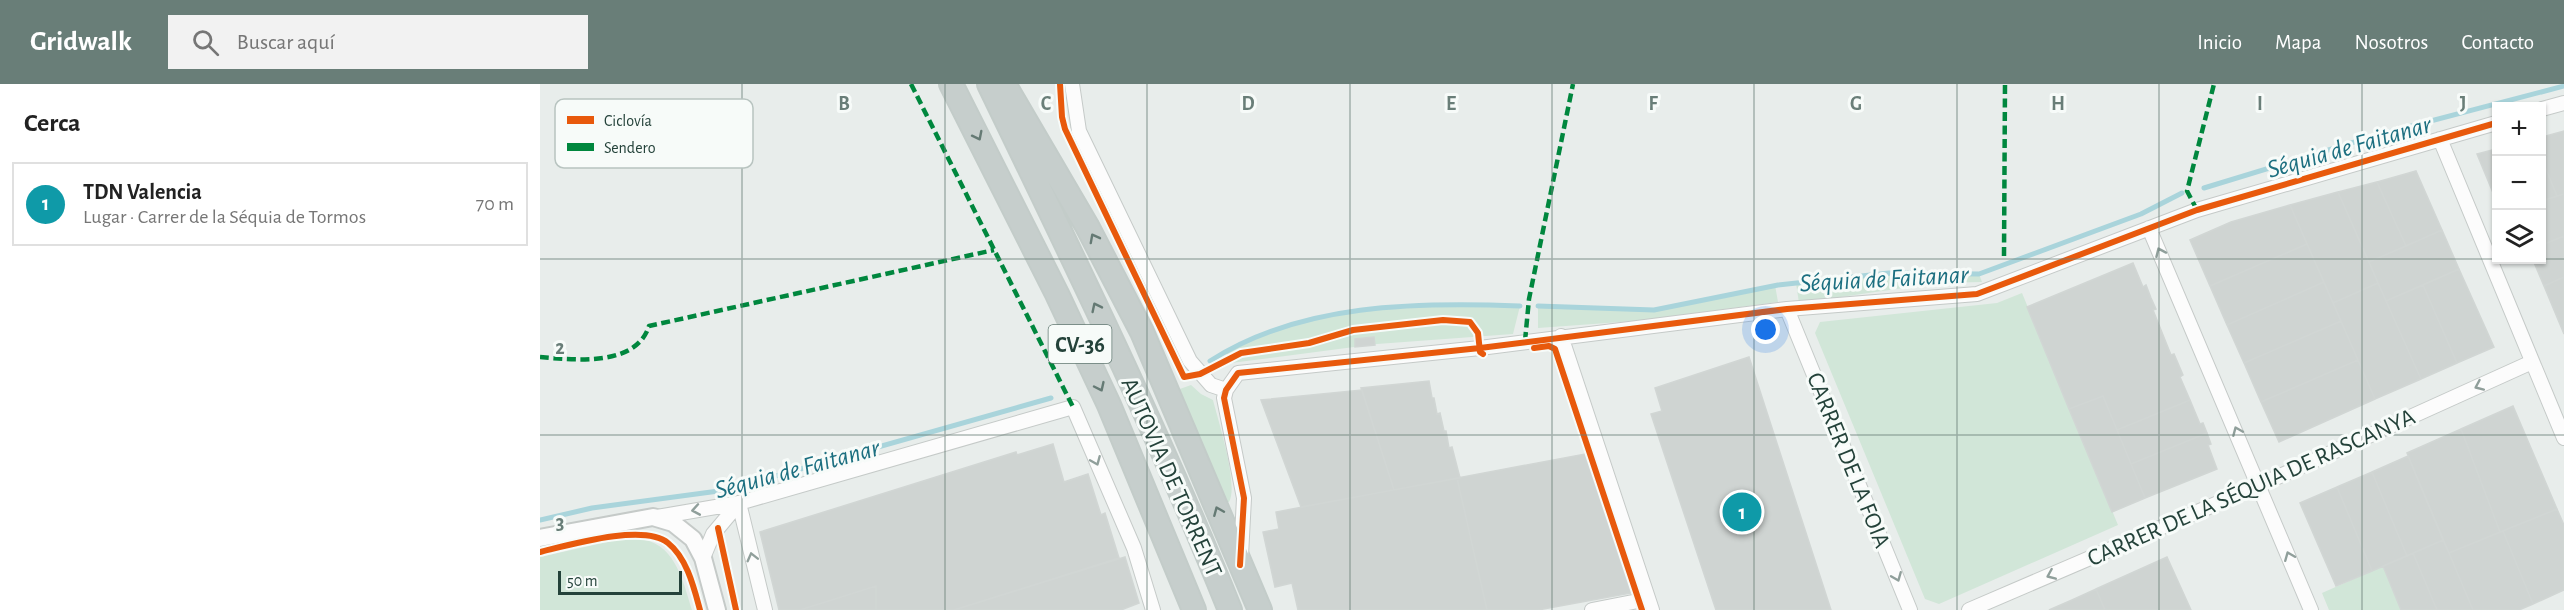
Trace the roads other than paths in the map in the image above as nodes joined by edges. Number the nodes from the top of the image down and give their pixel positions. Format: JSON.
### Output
{"nodes":[{"id":1,"x":951,"y":84,"type":"edge"},
{"id":2,"x":988,"y":84,"type":"edge"},
{"id":3,"x":1004,"y":84,"type":"edge"},
{"id":4,"x":1072,"y":84,"type":"edge"},
{"id":5,"x":2564,"y":103,"type":"edge"},
{"id":6,"x":2546,"y":108,"type":"edge"},
{"id":7,"x":2492,"y":124,"type":"edge"},
{"id":8,"x":2440,"y":139,"type":"junction"},
{"id":9,"x":2149,"y":228,"type":"junction"},
{"id":10,"x":1787,"y":309,"type":"junction"},
{"id":11,"x":1561,"y":336,"type":"junction"},
{"id":12,"x":2532,"y":362,"type":"junction"},
{"id":13,"x":1226,"y":390,"type":"junction"},
{"id":14,"x":2564,"y":438,"type":"edge"},
{"id":15,"x":2260,"y":484,"type":"junction"},
{"id":16,"x":739,"y":503,"type":"junction"},
{"id":17,"x":653,"y":518,"type":"junction"},
{"id":18,"x":540,"y":538,"type":"edge"},
{"id":19,"x":703,"y":558,"type":"junction"},
{"id":20,"x":1240,"y":565,"type":"junction"},
{"id":21,"x":1650,"y":604,"type":"edge"},
{"id":22,"x":717,"y":610,"type":"edge"},
{"id":23,"x":765,"y":610,"type":"edge"},
{"id":24,"x":1153,"y":610,"type":"edge"},
{"id":25,"x":1193,"y":610,"type":"edge"},
{"id":26,"x":1230,"y":610,"type":"edge"},
{"id":27,"x":1260,"y":610,"type":"edge"},
{"id":28,"x":1592,"y":610,"type":"edge"},
{"id":29,"x":1910,"y":610,"type":"edge"},
{"id":30,"x":1969,"y":610,"type":"edge"},
{"id":31,"x":2311,"y":610,"type":"edge"}],
"edges":[{"from":1,"to":25,"type":"highway","name":"AUTOVIA DE TORRENT","number":"CV-36","one_way":true},
{"from":26,"to":2,"type":"highway","name":"AUTOVIA DE TORRENT","number":"CV-36","one_way":true},
{"from":20,"to":3,"type":"highway","one_way":true},
{"from":4,"to":13,"type":"street"},
{"from":5,"to":6,"type":"street"},
{"from":7,"to":8,"type":"street"},
{"from":8,"to":9,"type":"street"},
{"from":8,"to":12,"type":"street"},
{"from":9,"to":10,"type":"street"},
{"from":15,"to":9,"type":"street","one_way":true},
{"from":10,"to":11,"type":"street"},
{"from":10,"to":29,"type":"street","name":"CARRER DE LA FOIA","one_way":true},
{"from":11,"to":13,"type":"street"},
{"from":11,"to":21,"type":"street"},
{"from":12,"to":14,"type":"street"},
{"from":12,"to":15,"type":"street","name":"CARRER DE LA SÉQUIA DE RASCANYA","one_way":true},
{"from":13,"to":20,"type":"street"},
{"from":15,"to":30,"type":"street","name":"CARRER DE LA SÉQUIA DE RASCANYA","one_way":true},
{"from":31,"to":15,"type":"street","one_way":true},
{"from":16,"to":17,"type":"street","one_way":true},
{"from":16,"to":19,"type":"street"},
{"from":23,"to":16,"type":"street","one_way":true},
{"from":16,"to":24,"type":"street","one_way":true},
{"from":17,"to":18,"type":"street"},
{"from":17,"to":19,"type":"street"},
{"from":19,"to":22,"type":"street"},
{"from":20,"to":27,"type":"highway"},
{"from":21,"to":28,"type":"street"}]}
